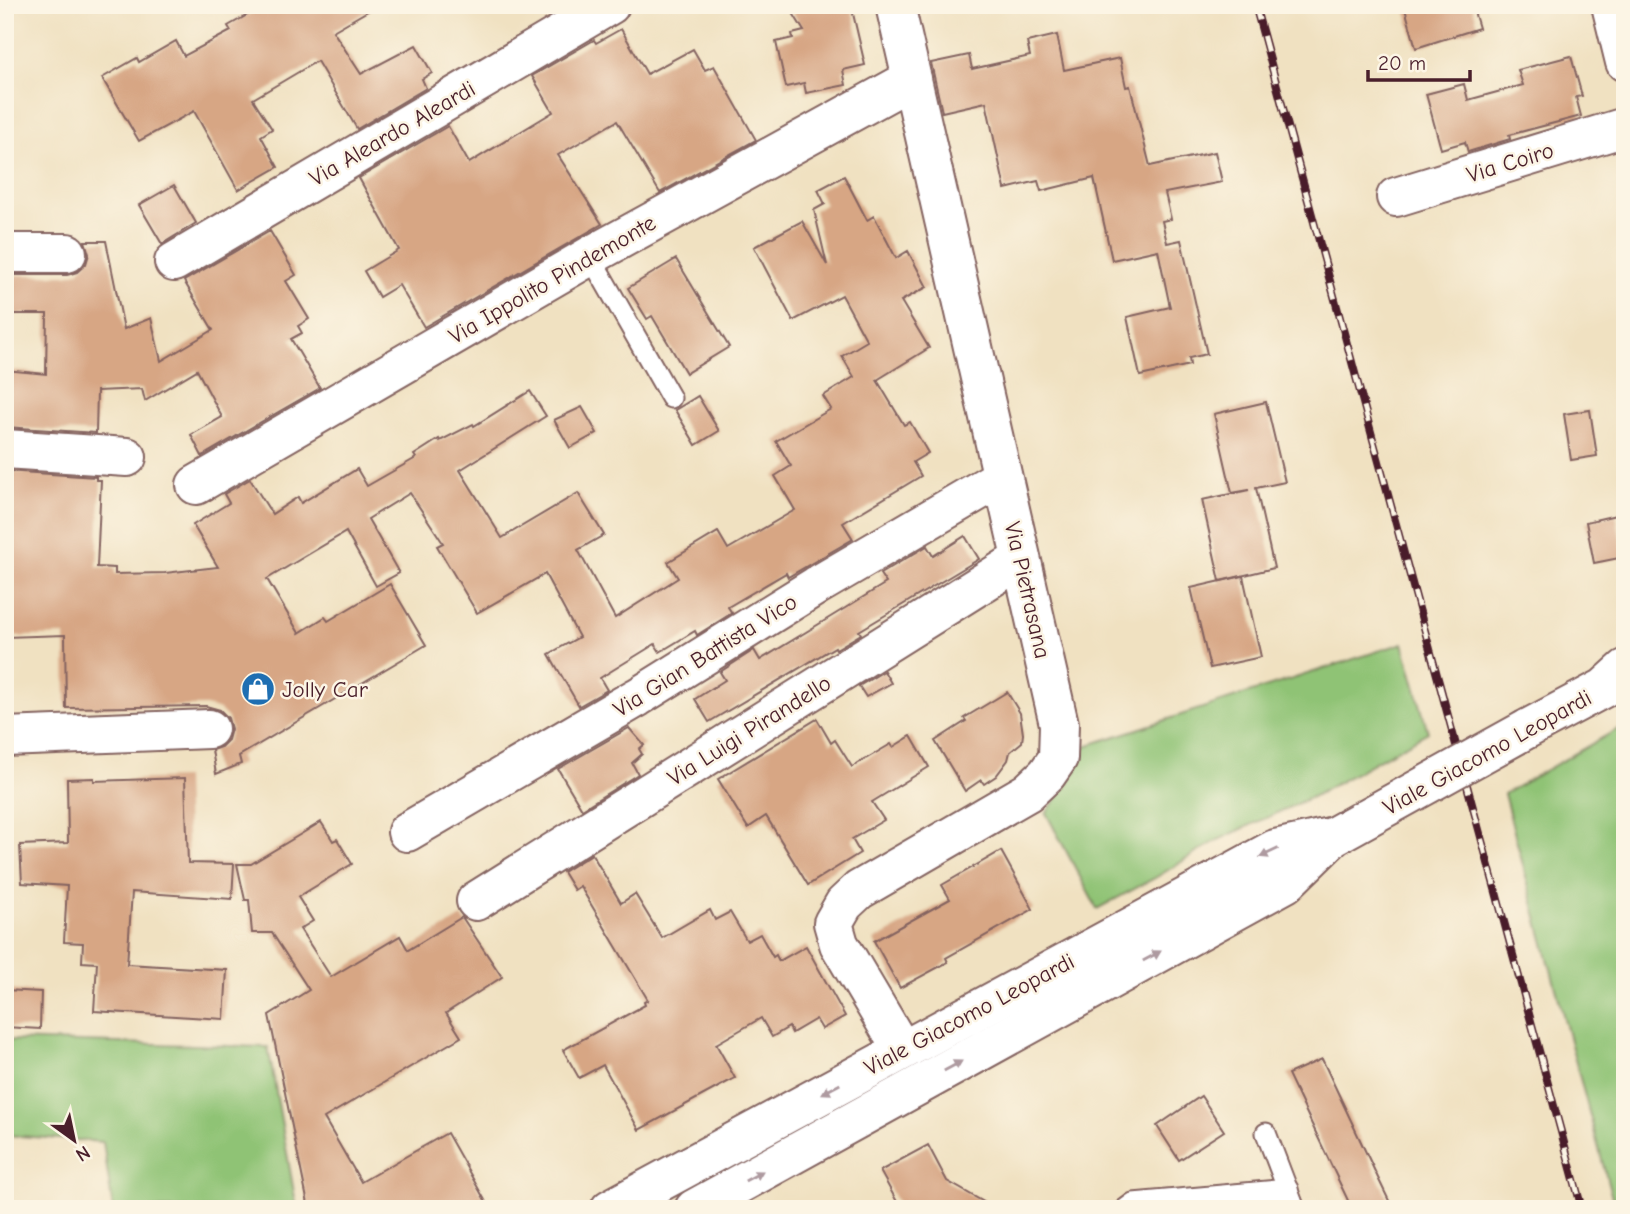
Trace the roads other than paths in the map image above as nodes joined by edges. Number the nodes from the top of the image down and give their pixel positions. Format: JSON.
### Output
{"nodes":[{"id":1,"x":610,"y":5,"type":"edge"},
{"id":2,"x":895,"y":5,"type":"edge"},
{"id":3,"x":1611,"y":5,"type":"edge"},
{"id":4,"x":1625,"y":62,"type":"edge"},
{"id":5,"x":912,"y":79,"type":"junction"},
{"id":6,"x":1625,"y":127,"type":"edge"},
{"id":7,"x":1396,"y":197,"type":"dead end"},
{"id":8,"x":5,"y":253,"type":"edge"},
{"id":9,"x":67,"y":253,"type":"dead end"},
{"id":10,"x":590,"y":256,"type":"junction"},
{"id":11,"x":174,"y":262,"type":"dead end"},
{"id":12,"x":671,"y":398,"type":"dead end"},
{"id":13,"x":5,"y":449,"type":"edge"},
{"id":14,"x":127,"y":457,"type":"dead end"},
{"id":15,"x":1002,"y":477,"type":"junction"},
{"id":16,"x":196,"y":485,"type":"dead end"},
{"id":17,"x":1021,"y":559,"type":"junction"},
{"id":18,"x":1618,"y":680,"type":"edge"},
{"id":19,"x":209,"y":729,"type":"dead end"},
{"id":20,"x":5,"y":737,"type":"edge"},
{"id":21,"x":407,"y":832,"type":"dead end"},
{"id":22,"x":1334,"y":836,"type":"junction"},
{"id":23,"x":476,"y":901,"type":"dead end"},
{"id":24,"x":902,"y":1050,"type":"junction"},
{"id":25,"x":1266,"y":1133,"type":"dead end"},
{"id":26,"x":1288,"y":1189,"type":"junction"},
{"id":27,"x":628,"y":1204,"type":"edge"},
{"id":28,"x":1166,"y":1205,"type":"edge"},
{"id":29,"x":694,"y":1209,"type":"edge"},
{"id":30,"x":1125,"y":1209,"type":"edge"},
{"id":31,"x":1295,"y":1209,"type":"edge"}],
"edges":[{"from":1,"to":11,"type":"street","name":"Via Aleardo Aleardi"},
{"from":2,"to":5,"type":"street","name":"Via Pietrasana"},
{"from":3,"to":4,"type":"street"},
{"from":5,"to":10,"type":"street","name":"Via Ippolito Pindemonte"},
{"from":5,"to":15,"type":"street","name":"Via Pietrasana"},
{"from":6,"to":7,"type":"street","name":"Via Coiro"},
{"from":8,"to":9,"type":"street"},
{"from":10,"to":12,"type":"lane"},
{"from":10,"to":16,"type":"street","name":"Via Ippolito Pindemonte"},
{"from":13,"to":14,"type":"street"},
{"from":15,"to":17,"type":"street","name":"Via Pietrasana"},
{"from":15,"to":21,"type":"street","name":"Via Gian Battista Vico"},
{"from":17,"to":23,"type":"street","name":"Via Luigi Pirandello"},
{"from":17,"to":24,"type":"street","name":"Via Pietrasana"},
{"from":18,"to":22,"type":"street","name":"Viale Giacomo Leopardi","bridge":true},
{"from":19,"to":20,"type":"street"},
{"from":22,"to":24,"type":"street","name":"Viale Giacomo Leopardi","one_way":true},
{"from":29,"to":22,"type":"street","name":"Viale Giacomo Leopardi","one_way":true},
{"from":24,"to":27,"type":"street","name":"Viale Giacomo Leopardi","one_way":true},
{"from":25,"to":26,"type":"lane"},
{"from":26,"to":28,"type":"lane"},
{"from":26,"to":31,"type":"lane"},
{"from":28,"to":30,"type":"lane"}]}
